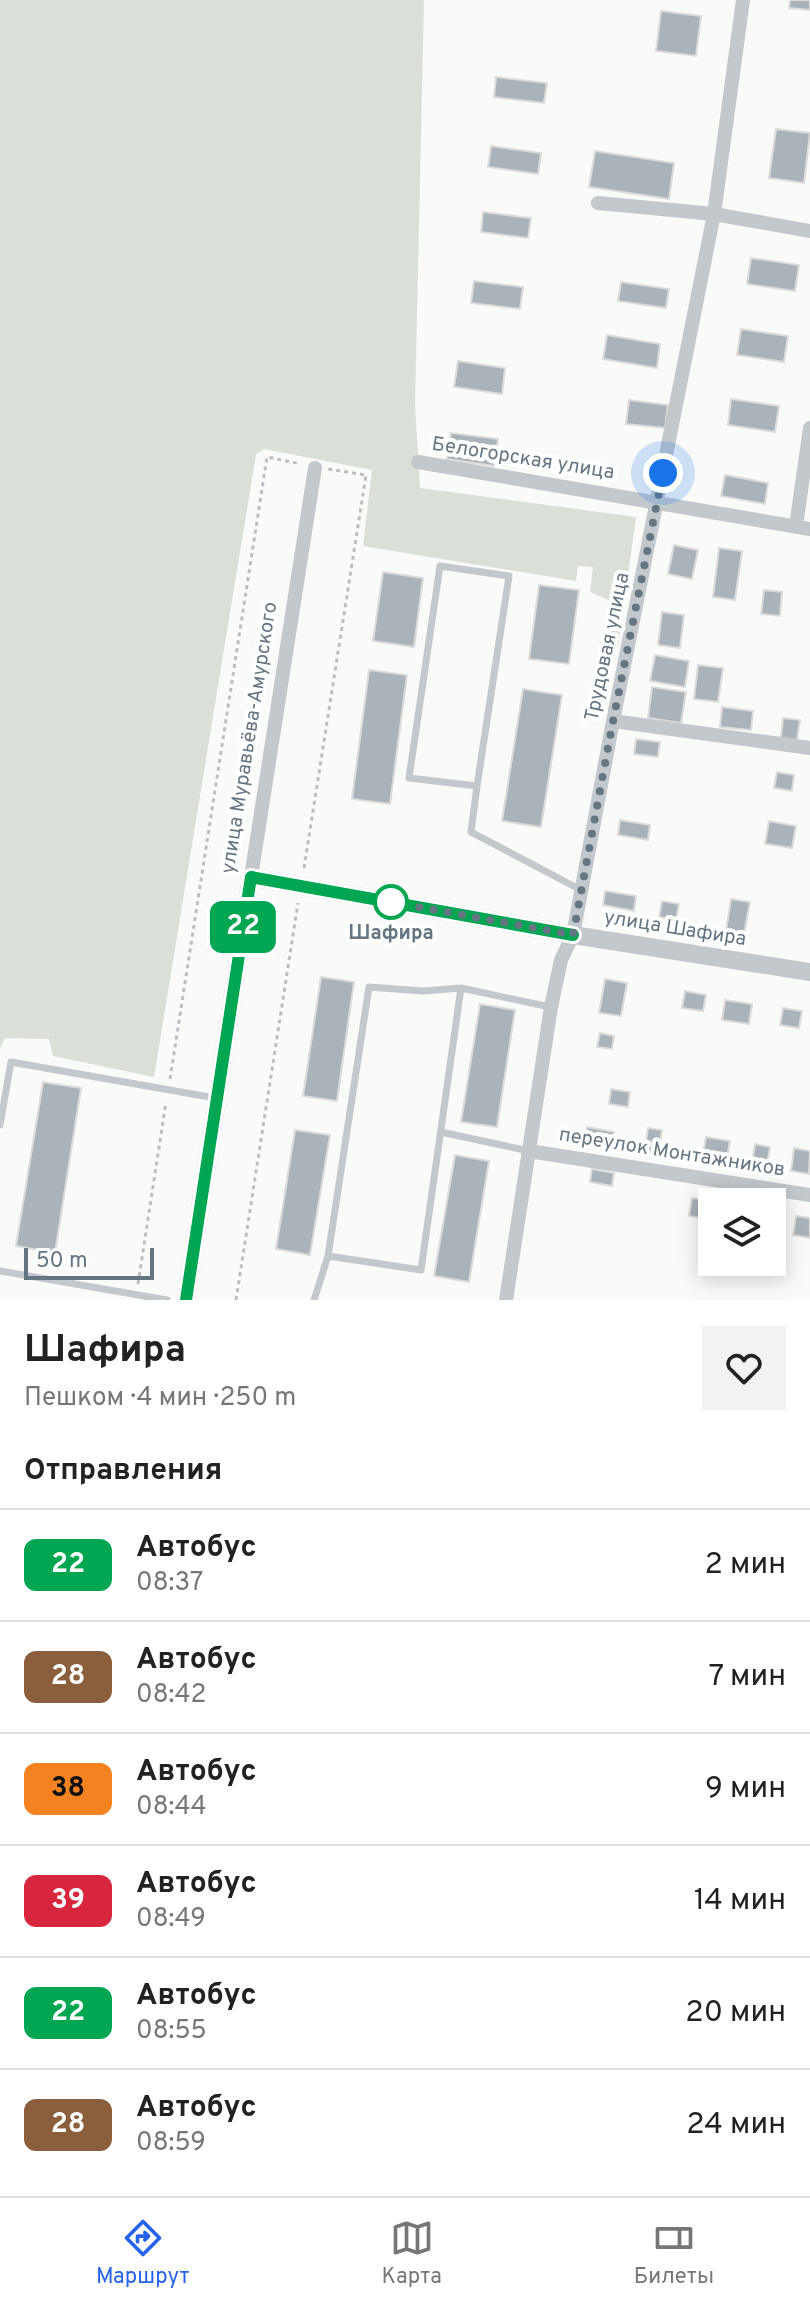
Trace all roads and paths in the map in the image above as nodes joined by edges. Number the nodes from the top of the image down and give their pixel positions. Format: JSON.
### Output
{"nodes":[{"id":1,"x":743,"y":0,"type":"edge"},
{"id":2,"x":598,"y":203,"type":"dead end"},
{"id":3,"x":714,"y":214,"type":"junction"},
{"id":4,"x":810,"y":231,"type":"edge"},
{"id":5,"x":810,"y":428,"type":"edge"},
{"id":6,"x":418,"y":462,"type":"dead end"},
{"id":7,"x":315,"y":468,"type":"dead end"},
{"id":8,"x":658,"y":502,"type":"junction"},
{"id":9,"x":803,"y":528,"type":"edge"},
{"id":10,"x":613,"y":721,"type":"junction"},
{"id":11,"x":810,"y":748,"type":"edge"},
{"id":12,"x":477,"y":786,"type":"junction"},
{"id":13,"x":251,"y":877,"type":"junction"},
{"id":14,"x":581,"y":890,"type":"junction"},
{"id":15,"x":573,"y":935,"type":"junction"},
{"id":16,"x":810,"y":972,"type":"edge"},
{"id":17,"x":461,"y":988,"type":"junction"},
{"id":18,"x":551,"y":1007,"type":"junction"},
{"id":19,"x":217,"y":1098,"type":"junction"},
{"id":20,"x":0,"y":1125,"type":"edge"},
{"id":21,"x":441,"y":1132,"type":"junction"},
{"id":22,"x":529,"y":1151,"type":"junction"},
{"id":23,"x":810,"y":1195,"type":"edge"},
{"id":24,"x":328,"y":1256,"type":"junction"},
{"id":25,"x":0,"y":1271,"type":"edge"},
{"id":26,"x":167,"y":1300,"type":"edge"},
{"id":27,"x":186,"y":1300,"type":"edge"},
{"id":28,"x":314,"y":1300,"type":"edge"},
{"id":29,"x":506,"y":1300,"type":"edge"}],
"edges":[{"from":1,"to":3,"type":"street","name":"Трудовая улица"},
{"from":2,"to":3,"type":"street"},
{"from":3,"to":4,"type":"street"},
{"from":3,"to":8,"type":"street","name":"Трудовая улица"},
{"from":5,"to":9,"type":"street"},
{"from":6,"to":8,"type":"street","name":"Белогорская улица"},
{"from":7,"to":13,"type":"street","name":"улица Муравьёва-Амурского"},
{"from":8,"to":9,"type":"street","name":"Белогорская улица"},
{"from":8,"to":10,"type":"street","name":"Трудовая улица"},
{"from":10,"to":11,"type":"street"},
{"from":10,"to":14,"type":"street","name":"Трудовая улица"},
{"from":12,"to":12,"type":"lane"},
{"from":12,"to":14,"type":"lane"},
{"from":13,"to":15,"type":"street","name":"улица Шафира"},
{"from":13,"to":19,"type":"street","name":"улица Муравьёва-Амурского"},
{"from":14,"to":15,"type":"street","name":"Трудовая улица"},
{"from":15,"to":16,"type":"street","name":"улица Шафира"},
{"from":15,"to":18,"type":"street","name":"Трудовая улица"},
{"from":17,"to":18,"type":"lane"},
{"from":17,"to":21,"type":"lane"},
{"from":17,"to":24,"type":"lane"},
{"from":18,"to":22,"type":"street","name":"Трудовая улица"},
{"from":19,"to":20,"type":"lane"},
{"from":19,"to":27,"type":"street","name":"улица Муравьёва-Амурского"},
{"from":21,"to":22,"type":"lane"},
{"from":21,"to":24,"type":"lane"},
{"from":22,"to":23,"type":"street","name":"переулок Монтажников"},
{"from":22,"to":29,"type":"street","name":"Трудовая улица"},
{"from":24,"to":28,"type":"lane"},
{"from":25,"to":26,"type":"lane"}]}
